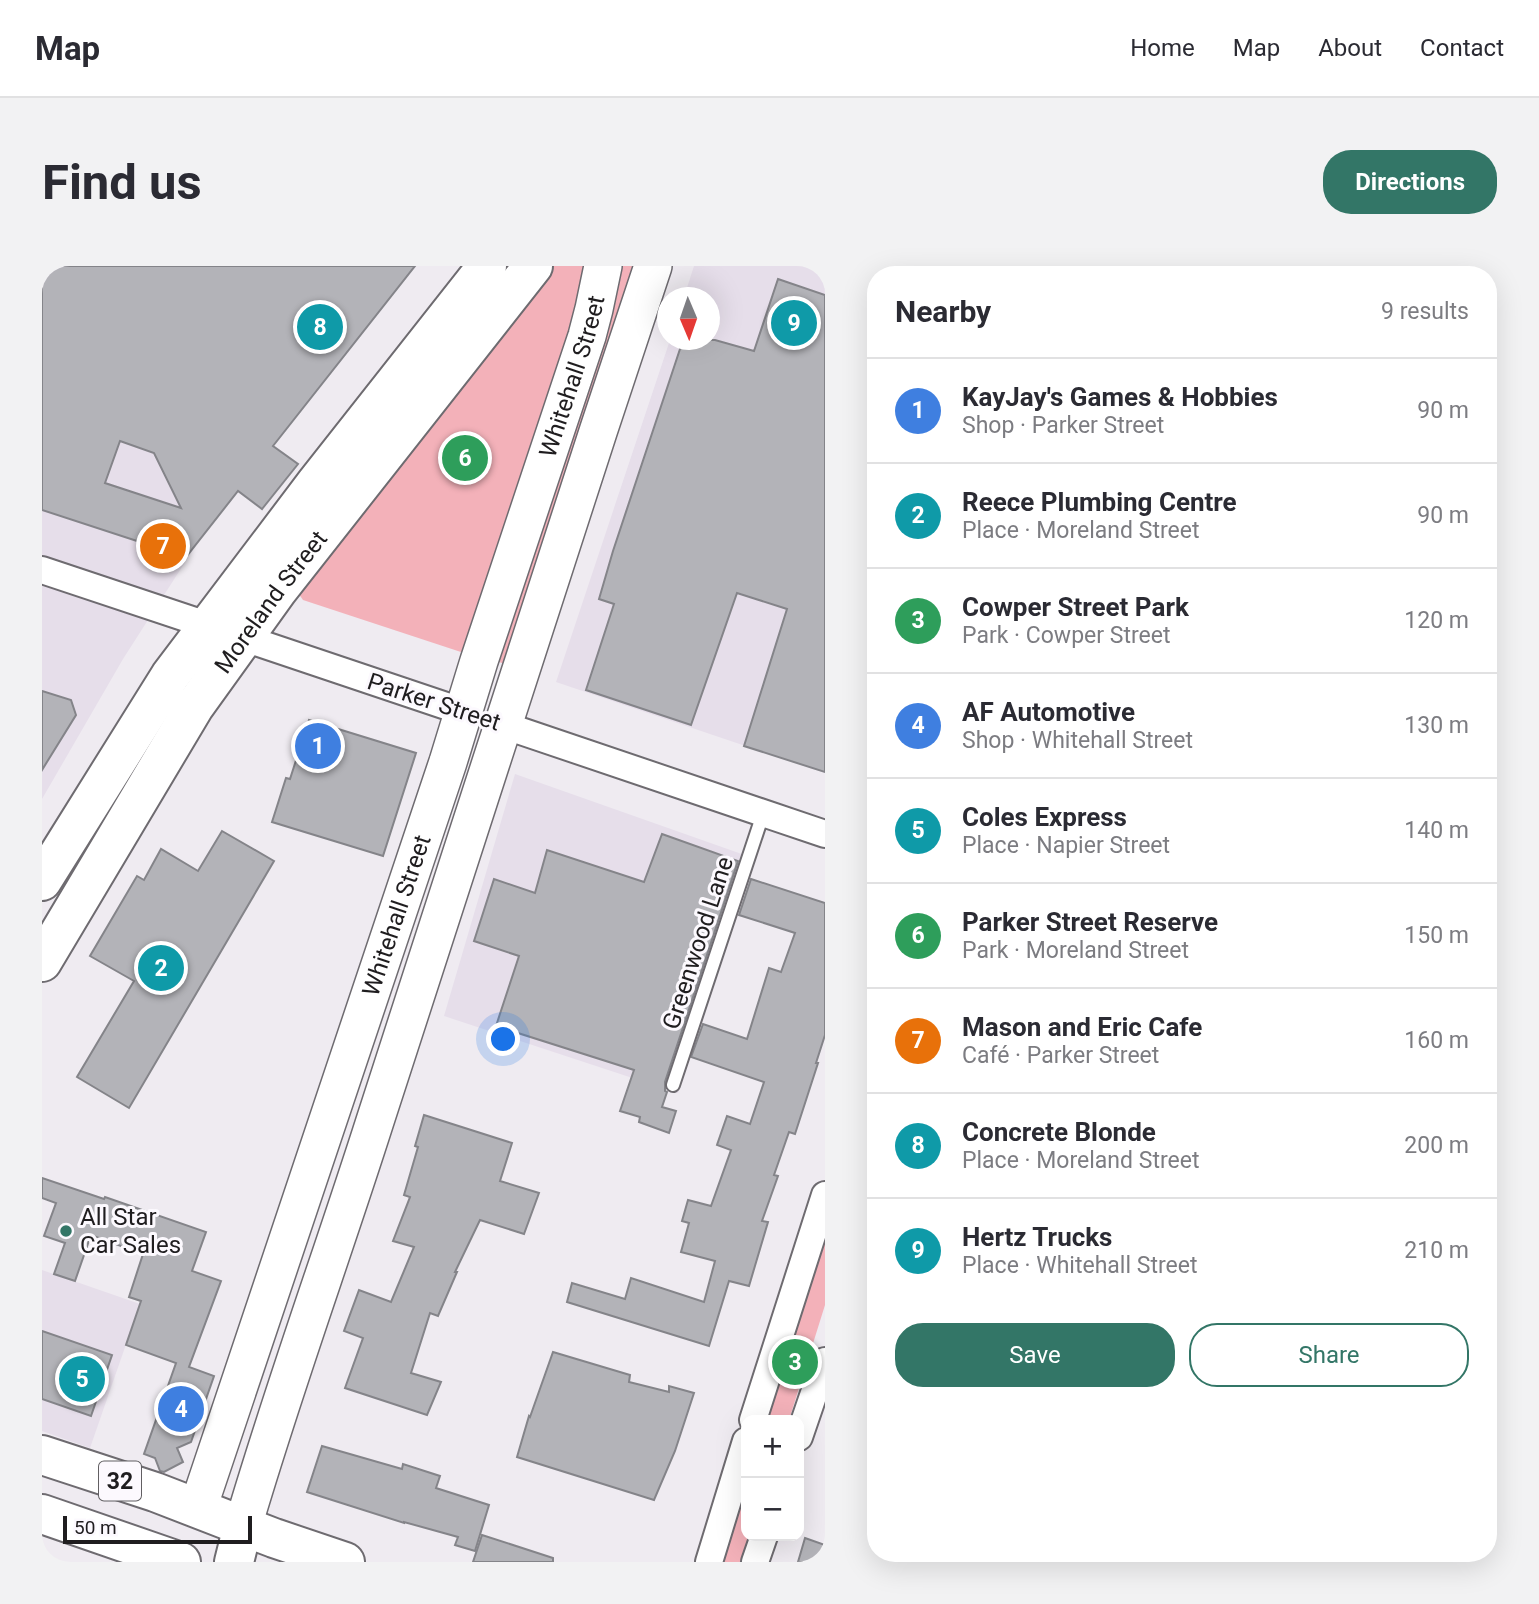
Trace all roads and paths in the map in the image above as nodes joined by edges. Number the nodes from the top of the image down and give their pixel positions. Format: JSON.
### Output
{"nodes":[{"id":1,"x":487,"y":266,"type":"edge"},
{"id":2,"x":533,"y":266,"type":"edge"},
{"id":3,"x":603,"y":266,"type":"edge"},
{"id":4,"x":653,"y":266,"type":"edge"},
{"id":5,"x":42,"y":570,"type":"edge"},
{"id":6,"x":207,"y":625,"type":"junction"},
{"id":7,"x":244,"y":638,"type":"junction"},
{"id":8,"x":194,"y":707,"type":"junction"},
{"id":9,"x":464,"y":712,"type":"junction"},
{"id":10,"x":503,"y":725,"type":"junction"},
{"id":11,"x":763,"y":814,"type":"junction"},
{"id":12,"x":825,"y":834,"type":"edge"},
{"id":13,"x":58,"y":842,"type":"junction"},
{"id":14,"x":42,"y":881,"type":"edge"},
{"id":15,"x":42,"y":962,"type":"edge"},
{"id":16,"x":673,"y":1085,"type":"dead end"},
{"id":17,"x":825,"y":1195,"type":"edge"},
{"id":18,"x":825,"y":1361,"type":"edge"},
{"id":19,"x":755,"y":1415,"type":"edge"},
{"id":20,"x":804,"y":1422,"type":"edge"},
{"id":21,"x":42,"y":1455,"type":"edge"},
{"id":22,"x":741,"y":1457,"type":"edge"},
{"id":23,"x":198,"y":1508,"type":"junction"},
{"id":24,"x":42,"y":1514,"type":"edge"},
{"id":25,"x":243,"y":1526,"type":"junction"},
{"id":26,"x":762,"y":1541,"type":"edge"},
{"id":27,"x":182,"y":1562,"type":"edge"},
{"id":28,"x":234,"y":1562,"type":"edge"},
{"id":29,"x":345,"y":1562,"type":"edge"},
{"id":30,"x":709,"y":1562,"type":"edge"},
{"id":31,"x":755,"y":1562,"type":"edge"}],
"edges":[{"from":1,"to":6,"type":"main road","name":"Moreland Street"},
{"from":2,"to":7,"type":"main road","name":"Moreland Street"},
{"from":3,"to":9,"type":"main road","name":"Whitehall Street"},
{"from":4,"to":10,"type":"main road","name":"Whitehall Street"},
{"from":5,"to":6,"type":"street","name":"Parker Street"},
{"from":6,"to":7,"type":"main road","name":"Parker Street"},
{"from":6,"to":13,"type":"main road","name":"Moreland Street"},
{"from":7,"to":8,"type":"main road","name":"Moreland Street"},
{"from":7,"to":9,"type":"street","name":"Parker Street"},
{"from":8,"to":13,"type":"main road"},
{"from":8,"to":15,"type":"main road","name":"Moreland Street"},
{"from":9,"to":10,"type":"main road","name":"Parker Street"},
{"from":9,"to":23,"type":"main road","name":"Whitehall Street"},
{"from":10,"to":11,"type":"street","name":"Parker Street"},
{"from":10,"to":25,"type":"main road","name":"Whitehall Street"},
{"from":11,"to":12,"type":"street","name":"Parker Street"},
{"from":11,"to":16,"type":"lane","name":"Greenwood Lane"},
{"from":13,"to":14,"type":"main road","name":"Moreland Street"},
{"from":17,"to":19,"type":"street"},
{"from":18,"to":20,"type":"street"},
{"from":21,"to":23,"type":"main road","number":"32"},
{"from":22,"to":30,"type":"street"},
{"from":23,"to":25,"type":"main road","number":"32"},
{"from":23,"to":27,"type":"main road","name":"Whitehall Street"},
{"from":24,"to":27,"type":"main road","number":"32"},
{"from":25,"to":28,"type":"main road","name":"Whitehall Street"},
{"from":25,"to":29,"type":"main road","number":"32"},
{"from":26,"to":31,"type":"street"}]}
